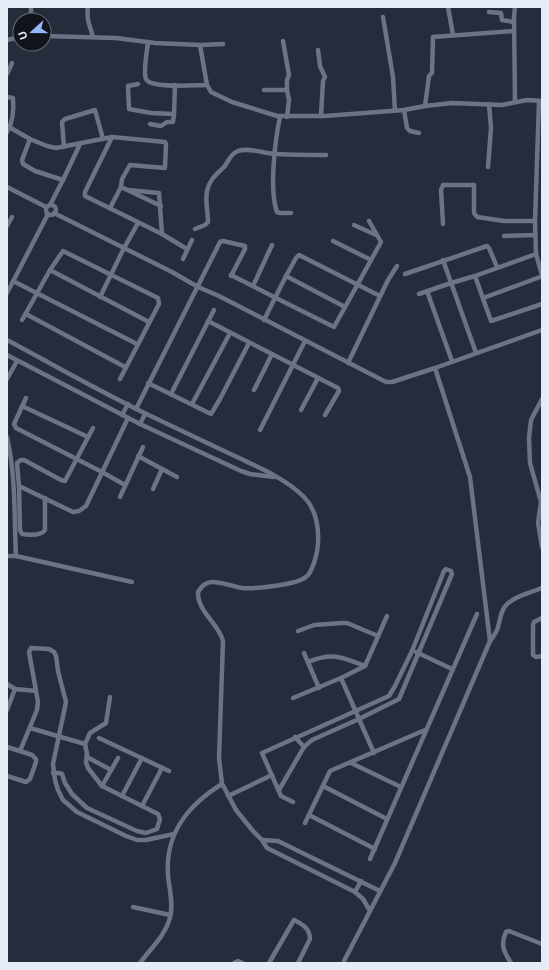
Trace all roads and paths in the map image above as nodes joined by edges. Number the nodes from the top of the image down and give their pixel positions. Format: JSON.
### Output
{"nodes":[{"id":1,"x":88,"y":7,"type":"edge"},
{"id":2,"x":448,"y":7,"type":"edge"},
{"id":3,"x":515,"y":7,"type":"edge"},
{"id":4,"x":489,"y":12,"type":"dead end"},
{"id":5,"x":383,"y":17,"type":"dead end"},
{"id":6,"x":514,"y":22,"type":"junction"},
{"id":7,"x":514,"y":30,"type":"junction"},
{"id":8,"x":453,"y":35,"type":"junction"},
{"id":9,"x":52,"y":36,"type":"edge"},
{"id":10,"x":93,"y":37,"type":"junction"},
{"id":11,"x":283,"y":41,"type":"dead end"},
{"id":12,"x":148,"y":42,"type":"junction"},
{"id":13,"x":223,"y":44,"type":"dead end"},
{"id":14,"x":201,"y":45,"type":"junction"},
{"id":15,"x":318,"y":50,"type":"dead end"},
{"id":16,"x":12,"y":63,"type":"dead end"},
{"id":17,"x":7,"y":74,"type":"edge"},
{"id":18,"x":138,"y":84,"type":"dead end"},
{"id":19,"x":207,"y":84,"type":"junction"},
{"id":20,"x":175,"y":85,"type":"junction"},
{"id":21,"x":264,"y":90,"type":"dead end"},
{"id":22,"x":287,"y":90,"type":"junction"},
{"id":23,"x":7,"y":97,"type":"edge"},
{"id":24,"x":540,"y":101,"type":"edge"},
{"id":25,"x":515,"y":102,"type":"junction"},
{"id":26,"x":489,"y":104,"type":"junction"},
{"id":27,"x":425,"y":106,"type":"junction"},
{"id":28,"x":404,"y":110,"type":"junction"},
{"id":29,"x":395,"y":111,"type":"junction"},
{"id":30,"x":174,"y":114,"type":"junction"},
{"id":31,"x":321,"y":116,"type":"junction"},
{"id":32,"x":280,"y":117,"type":"junction"},
{"id":33,"x":287,"y":117,"type":"junction"},
{"id":34,"x":150,"y":124,"type":"dead end"},
{"id":35,"x":8,"y":129,"type":"edge"},
{"id":36,"x":418,"y":133,"type":"dead end"},
{"id":37,"x":112,"y":137,"type":"junction"},
{"id":38,"x":30,"y":139,"type":"junction"},
{"id":39,"x":103,"y":139,"type":"junction"},
{"id":40,"x":540,"y":142,"type":"edge"},
{"id":41,"x":80,"y":144,"type":"junction"},
{"id":42,"x":64,"y":147,"type":"junction"},
{"id":43,"x":275,"y":154,"type":"junction"},
{"id":44,"x":326,"y":155,"type":"dead end"},
{"id":45,"x":488,"y":167,"type":"dead end"},
{"id":46,"x":63,"y":180,"type":"junction"},
{"id":47,"x":121,"y":186,"type":"junction"},
{"id":48,"x":7,"y":187,"type":"edge"},
{"id":49,"x":128,"y":190,"type":"junction"},
{"id":50,"x":48,"y":206,"type":"junction"},
{"id":51,"x":161,"y":206,"type":"junction"},
{"id":52,"x":110,"y":208,"type":"junction"},
{"id":53,"x":54,"y":213,"type":"junction"},
{"id":54,"x":48,"y":214,"type":"junction"},
{"id":55,"x":292,"y":214,"type":"dead end"},
{"id":56,"x":12,"y":217,"type":"dead end"},
{"id":57,"x":369,"y":221,"type":"dead end"},
{"id":58,"x":535,"y":221,"type":"junction"},
{"id":59,"x":138,"y":223,"type":"junction"},
{"id":60,"x":8,"y":224,"type":"edge"},
{"id":61,"x":443,"y":224,"type":"dead end"},
{"id":62,"x":354,"y":225,"type":"dead end"},
{"id":63,"x":195,"y":229,"type":"dead end"},
{"id":64,"x":162,"y":234,"type":"junction"},
{"id":65,"x":376,"y":235,"type":"junction"},
{"id":66,"x":536,"y":235,"type":"junction"},
{"id":67,"x":504,"y":236,"type":"dead end"},
{"id":68,"x":192,"y":240,"type":"dead end"},
{"id":69,"x":333,"y":241,"type":"dead end"},
{"id":70,"x":272,"y":245,"type":"dead end"},
{"id":71,"x":124,"y":248,"type":"junction"},
{"id":72,"x":187,"y":249,"type":"junction"},
{"id":73,"x":536,"y":254,"type":"junction"},
{"id":74,"x":183,"y":259,"type":"dead end"},
{"id":75,"x":371,"y":260,"type":"junction"},
{"id":76,"x":443,"y":260,"type":"junction"},
{"id":77,"x":397,"y":266,"type":"dead end"},
{"id":78,"x":497,"y":267,"type":"junction"},
{"id":79,"x":50,"y":270,"type":"junction"},
{"id":80,"x":110,"y":274,"type":"junction"},
{"id":81,"x":404,"y":274,"type":"dead end"},
{"id":82,"x":286,"y":276,"type":"junction"},
{"id":83,"x":475,"y":276,"type":"junction"},
{"id":84,"x":541,"y":276,"type":"edge"},
{"id":85,"x":13,"y":281,"type":"junction"},
{"id":86,"x":451,"y":283,"type":"junction"},
{"id":87,"x":357,"y":284,"type":"junction"},
{"id":88,"x":198,"y":286,"type":"junction"},
{"id":89,"x":253,"y":286,"type":"junction"},
{"id":90,"x":427,"y":291,"type":"junction"},
{"id":91,"x":7,"y":293,"type":"edge"},
{"id":92,"x":38,"y":293,"type":"junction"},
{"id":93,"x":419,"y":294,"type":"dead end"},
{"id":94,"x":380,"y":296,"type":"junction"},
{"id":95,"x":100,"y":297,"type":"junction"},
{"id":96,"x":274,"y":297,"type":"junction"},
{"id":97,"x":483,"y":298,"type":"junction"},
{"id":98,"x":542,"y":304,"type":"edge"},
{"id":99,"x":345,"y":307,"type":"junction"},
{"id":100,"x":214,"y":310,"type":"dead end"},
{"id":101,"x":26,"y":314,"type":"junction"},
{"id":102,"x":22,"y":320,"type":"dead end"},
{"id":103,"x":264,"y":320,"type":"junction"},
{"id":104,"x":208,"y":321,"type":"junction"},
{"id":105,"x":149,"y":322,"type":"junction"},
{"id":106,"x":542,"y":330,"type":"edge"},
{"id":107,"x":230,"y":333,"type":"junction"},
{"id":108,"x":7,"y":340,"type":"edge"},
{"id":109,"x":305,"y":341,"type":"junction"},
{"id":110,"x":249,"y":343,"type":"junction"},
{"id":111,"x":137,"y":344,"type":"junction"},
{"id":112,"x":476,"y":353,"type":"junction"},
{"id":113,"x":272,"y":354,"type":"junction"},
{"id":114,"x":7,"y":355,"type":"edge"},
{"id":115,"x":17,"y":361,"type":"junction"},
{"id":116,"x":452,"y":361,"type":"junction"},
{"id":117,"x":348,"y":363,"type":"junction"},
{"id":118,"x":293,"y":365,"type":"junction"},
{"id":119,"x":126,"y":367,"type":"junction"},
{"id":120,"x":435,"y":368,"type":"junction"},
{"id":121,"x":318,"y":378,"type":"junction"},
{"id":122,"x":7,"y":379,"type":"edge"},
{"id":123,"x":120,"y":379,"type":"dead end"},
{"id":124,"x":148,"y":383,"type":"junction"},
{"id":125,"x":254,"y":390,"type":"dead end"},
{"id":126,"x":171,"y":394,"type":"junction"},
{"id":127,"x":26,"y":398,"type":"dead end"},
{"id":128,"x":542,"y":399,"type":"edge"},
{"id":129,"x":128,"y":404,"type":"junction"},
{"id":130,"x":192,"y":404,"type":"junction"},
{"id":131,"x":22,"y":406,"type":"junction"},
{"id":132,"x":136,"y":409,"type":"junction"},
{"id":133,"x":301,"y":410,"type":"dead end"},
{"id":134,"x":145,"y":414,"type":"junction"},
{"id":135,"x":122,"y":415,"type":"junction"},
{"id":136,"x":325,"y":415,"type":"dead end"},
{"id":137,"x":128,"y":418,"type":"junction"},
{"id":138,"x":140,"y":424,"type":"junction"},
{"id":139,"x":93,"y":428,"type":"dead end"},
{"id":140,"x":260,"y":430,"type":"dead end"},
{"id":141,"x":88,"y":437,"type":"junction"},
{"id":142,"x":7,"y":438,"type":"edge"},
{"id":143,"x":143,"y":447,"type":"dead end"},
{"id":144,"x":138,"y":456,"type":"junction"},
{"id":145,"x":76,"y":459,"type":"junction"},
{"id":146,"x":162,"y":469,"type":"junction"},
{"id":147,"x":102,"y":472,"type":"junction"},
{"id":148,"x":178,"y":477,"type":"dead end"},
{"id":149,"x":277,"y":478,"type":"junction"},
{"id":150,"x":7,"y":484,"type":"edge"},
{"id":151,"x":13,"y":484,"type":"junction"},
{"id":152,"x":125,"y":485,"type":"junction"},
{"id":153,"x":19,"y":486,"type":"junction"},
{"id":154,"x":153,"y":489,"type":"dead end"},
{"id":155,"x":120,"y":497,"type":"dead end"},
{"id":156,"x":44,"y":498,"type":"junction"},
{"id":157,"x":542,"y":547,"type":"edge"},
{"id":158,"x":7,"y":556,"type":"edge"},
{"id":159,"x":16,"y":556,"type":"junction"},
{"id":160,"x":132,"y":582,"type":"dead end"},
{"id":161,"x":542,"y":588,"type":"edge"},
{"id":162,"x":477,"y":614,"type":"dead end"},
{"id":163,"x":387,"y":616,"type":"dead end"},
{"id":164,"x":542,"y":618,"type":"edge"},
{"id":165,"x":298,"y":631,"type":"dead end"},
{"id":166,"x":378,"y":636,"type":"junction"},
{"id":167,"x":490,"y":641,"type":"junction"},
{"id":168,"x":412,"y":651,"type":"junction"},
{"id":169,"x":304,"y":653,"type":"dead end"},
{"id":170,"x":419,"y":654,"type":"junction"},
{"id":171,"x":542,"y":656,"type":"edge"},
{"id":172,"x":308,"y":662,"type":"junction"},
{"id":173,"x":365,"y":666,"type":"junction"},
{"id":174,"x":452,"y":669,"type":"junction"},
{"id":175,"x":341,"y":678,"type":"junction"},
{"id":176,"x":7,"y":684,"type":"edge"},
{"id":177,"x":319,"y":688,"type":"junction"},
{"id":178,"x":15,"y":689,"type":"junction"},
{"id":179,"x":36,"y":691,"type":"junction"},
{"id":180,"x":110,"y":697,"type":"dead end"},
{"id":181,"x":293,"y":698,"type":"dead end"},
{"id":182,"x":7,"y":710,"type":"edge"},
{"id":183,"x":356,"y":712,"type":"junction"},
{"id":184,"x":359,"y":719,"type":"junction"},
{"id":185,"x":30,"y":728,"type":"junction"},
{"id":186,"x":425,"y":730,"type":"junction"},
{"id":187,"x":59,"y":736,"type":"junction"},
{"id":188,"x":295,"y":737,"type":"junction"},
{"id":189,"x":99,"y":738,"type":"dead end"},
{"id":190,"x":85,"y":744,"type":"junction"},
{"id":191,"x":7,"y":747,"type":"edge"},
{"id":192,"x":304,"y":747,"type":"junction"},
{"id":193,"x":20,"y":751,"type":"junction"},
{"id":194,"x":374,"y":753,"type":"junction"},
{"id":195,"x":87,"y":757,"type":"junction"},
{"id":196,"x":118,"y":758,"type":"dead end"},
{"id":197,"x":142,"y":758,"type":"junction"},
{"id":198,"x":351,"y":763,"type":"junction"},
{"id":199,"x":162,"y":768,"type":"junction"},
{"id":200,"x":111,"y":770,"type":"junction"},
{"id":201,"x":169,"y":771,"type":"dead end"},
{"id":202,"x":54,"y":772,"type":"junction"},
{"id":203,"x":272,"y":775,"type":"junction"},
{"id":204,"x":7,"y":776,"type":"edge"},
{"id":205,"x":222,"y":784,"type":"junction"},
{"id":206,"x":102,"y":786,"type":"junction"},
{"id":207,"x":323,"y":786,"type":"junction"},
{"id":208,"x":401,"y":787,"type":"junction"},
{"id":209,"x":279,"y":790,"type":"junction"},
{"id":210,"x":122,"y":796,"type":"junction"},
{"id":211,"x":228,"y":796,"type":"junction"},
{"id":212,"x":293,"y":802,"type":"dead end"},
{"id":213,"x":142,"y":806,"type":"junction"},
{"id":214,"x":309,"y":815,"type":"junction"},
{"id":215,"x":387,"y":819,"type":"junction"},
{"id":216,"x":305,"y":824,"type":"dead end"},
{"id":217,"x":174,"y":834,"type":"junction"},
{"id":218,"x":262,"y":840,"type":"junction"},
{"id":219,"x":375,"y":849,"type":"junction"},
{"id":220,"x":370,"y":859,"type":"dead end"},
{"id":221,"x":361,"y":882,"type":"junction"},
{"id":222,"x":380,"y":891,"type":"junction"},
{"id":223,"x":355,"y":892,"type":"junction"},
{"id":224,"x":133,"y":907,"type":"dead end"},
{"id":225,"x":370,"y":911,"type":"junction"},
{"id":226,"x":170,"y":915,"type":"junction"},
{"id":227,"x":542,"y":944,"type":"edge"},
{"id":228,"x":344,"y":962,"type":"edge"},
{"id":229,"x":140,"y":963,"type":"edge"},
{"id":230,"x":234,"y":963,"type":"edge"},
{"id":231,"x":243,"y":963,"type":"edge"},
{"id":232,"x":270,"y":963,"type":"edge"},
{"id":233,"x":298,"y":963,"type":"edge"},
{"id":234,"x":339,"y":963,"type":"edge"},
{"id":235,"x":511,"y":963,"type":"edge"}],
"edges":[{"from":1,"to":10,"type":"street"},
{"from":2,"to":8,"type":"street"},
{"from":3,"to":6,"type":"street"},
{"from":4,"to":6,"type":"street"},
{"from":5,"to":29,"type":"street"},
{"from":6,"to":7,"type":"street"},
{"from":7,"to":8,"type":"street"},
{"from":7,"to":25,"type":"street"},
{"from":8,"to":27,"type":"street"},
{"from":9,"to":10,"type":"street"},
{"from":10,"to":12,"type":"street"},
{"from":11,"to":22,"type":"street"},
{"from":12,"to":14,"type":"street"},
{"from":12,"to":20,"type":"street"},
{"from":13,"to":14,"type":"street"},
{"from":14,"to":19,"type":"street"},
{"from":15,"to":31,"type":"street"},
{"from":16,"to":17,"type":"street"},
{"from":18,"to":30,"type":"street"},
{"from":19,"to":20,"type":"street"},
{"from":19,"to":32,"type":"street"},
{"from":20,"to":30,"type":"street"},
{"from":21,"to":22,"type":"street"},
{"from":22,"to":33,"type":"street"},
{"from":23,"to":35,"type":"street"},
{"from":24,"to":25,"type":"street"},
{"from":24,"to":40,"type":"street"},
{"from":25,"to":26,"type":"street"},
{"from":26,"to":27,"type":"street"},
{"from":26,"to":45,"type":"street"},
{"from":27,"to":28,"type":"street"},
{"from":28,"to":29,"type":"street"},
{"from":28,"to":36,"type":"street"},
{"from":29,"to":31,"type":"street"},
{"from":30,"to":34,"type":"street"},
{"from":31,"to":33,"type":"street"},
{"from":32,"to":33,"type":"street"},
{"from":32,"to":43,"type":"street"},
{"from":35,"to":38,"type":"street"},
{"from":37,"to":39,"type":"street"},
{"from":37,"to":47,"type":"street"},
{"from":37,"to":52,"type":"street"},
{"from":38,"to":42,"type":"street"},
{"from":38,"to":46,"type":"street"},
{"from":39,"to":41,"type":"street"},
{"from":39,"to":42,"type":"street"},
{"from":40,"to":58,"type":"street"},
{"from":41,"to":42,"type":"street"},
{"from":41,"to":46,"type":"street"},
{"from":43,"to":44,"type":"street"},
{"from":43,"to":55,"type":"street"},
{"from":43,"to":63,"type":"street"},
{"from":46,"to":50,"type":"street"},
{"from":47,"to":49,"type":"street"},
{"from":47,"to":52,"type":"street"},
{"from":48,"to":50,"type":"street"},
{"from":49,"to":51,"type":"street"},
{"from":49,"to":51,"type":"street"},
{"from":50,"to":53,"type":"street"},
{"from":50,"to":54,"type":"street"},
{"from":51,"to":64,"type":"street"},
{"from":52,"to":59,"type":"street"},
{"from":53,"to":54,"type":"street"},
{"from":53,"to":71,"type":"street"},
{"from":54,"to":85,"type":"street"},
{"from":56,"to":60,"type":"street"},
{"from":57,"to":65,"type":"street"},
{"from":58,"to":61,"type":"street"},
{"from":58,"to":66,"type":"street"},
{"from":59,"to":64,"type":"street"},
{"from":59,"to":71,"type":"street"},
{"from":62,"to":65,"type":"street"},
{"from":64,"to":72,"type":"street"},
{"from":65,"to":75,"type":"street"},
{"from":66,"to":67,"type":"street"},
{"from":66,"to":73,"type":"street"},
{"from":68,"to":72,"type":"street"},
{"from":69,"to":75,"type":"street"},
{"from":70,"to":89,"type":"street"},
{"from":71,"to":80,"type":"street"},
{"from":71,"to":88,"type":"street"},
{"from":72,"to":74,"type":"street"},
{"from":73,"to":78,"type":"street"},
{"from":73,"to":84,"type":"street"},
{"from":75,"to":87,"type":"street"},
{"from":76,"to":78,"type":"street"},
{"from":76,"to":81,"type":"street"},
{"from":76,"to":86,"type":"street"},
{"from":77,"to":94,"type":"street"},
{"from":78,"to":83,"type":"street"},
{"from":79,"to":80,"type":"street"},
{"from":79,"to":92,"type":"street"},
{"from":79,"to":95,"type":"street"},
{"from":80,"to":95,"type":"street"},
{"from":80,"to":105,"type":"street"},
{"from":82,"to":87,"type":"street"},
{"from":82,"to":96,"type":"street"},
{"from":82,"to":99,"type":"street"},
{"from":83,"to":86,"type":"street"},
{"from":83,"to":97,"type":"street"},
{"from":84,"to":97,"type":"street"},
{"from":85,"to":91,"type":"street"},
{"from":85,"to":92,"type":"street"},
{"from":86,"to":90,"type":"street"},
{"from":86,"to":112,"type":"street"},
{"from":87,"to":94,"type":"street"},
{"from":87,"to":99,"type":"street"},
{"from":88,"to":89,"type":"street"},
{"from":88,"to":103,"type":"street"},
{"from":88,"to":124,"type":"street"},
{"from":89,"to":96,"type":"street"},
{"from":90,"to":93,"type":"street"},
{"from":90,"to":116,"type":"street"},
{"from":92,"to":101,"type":"street"},
{"from":92,"to":111,"type":"street"},
{"from":94,"to":117,"type":"street"},
{"from":95,"to":105,"type":"street"},
{"from":96,"to":99,"type":"street"},
{"from":96,"to":103,"type":"street"},
{"from":97,"to":98,"type":"street"},
{"from":100,"to":104,"type":"street"},
{"from":101,"to":102,"type":"street"},
{"from":101,"to":119,"type":"street"},
{"from":103,"to":109,"type":"street"},
{"from":104,"to":107,"type":"street"},
{"from":104,"to":126,"type":"street"},
{"from":105,"to":111,"type":"street"},
{"from":106,"to":112,"type":"street"},
{"from":107,"to":110,"type":"street"},
{"from":107,"to":130,"type":"street"},
{"from":108,"to":129,"type":"street"},
{"from":109,"to":117,"type":"street"},
{"from":109,"to":118,"type":"street"},
{"from":110,"to":113,"type":"street"},
{"from":110,"to":130,"type":"street"},
{"from":111,"to":119,"type":"street"},
{"from":112,"to":116,"type":"street"},
{"from":113,"to":118,"type":"street"},
{"from":113,"to":125,"type":"street"},
{"from":114,"to":115,"type":"street"},
{"from":115,"to":122,"type":"street"},
{"from":115,"to":135,"type":"street"},
{"from":116,"to":120,"type":"street"},
{"from":117,"to":120,"type":"street"},
{"from":118,"to":121,"type":"street"},
{"from":118,"to":140,"type":"street"},
{"from":119,"to":123,"type":"street"},
{"from":120,"to":167,"type":"street"},
{"from":121,"to":133,"type":"street"},
{"from":121,"to":136,"type":"street"},
{"from":124,"to":126,"type":"street"},
{"from":124,"to":132,"type":"street"},
{"from":126,"to":130,"type":"street"},
{"from":127,"to":131,"type":"street"},
{"from":128,"to":157,"type":"street"},
{"from":129,"to":132,"type":"street"},
{"from":129,"to":135,"type":"street"},
{"from":131,"to":141,"type":"street"},
{"from":131,"to":145,"type":"street"},
{"from":132,"to":134,"type":"street"},
{"from":134,"to":138,"type":"street"},
{"from":134,"to":149,"type":"street"},
{"from":135,"to":137,"type":"street"},
{"from":137,"to":138,"type":"street"},
{"from":137,"to":147,"type":"street"},
{"from":138,"to":149,"type":"street"},
{"from":139,"to":141,"type":"street"},
{"from":141,"to":145,"type":"street"},
{"from":142,"to":151,"type":"street"},
{"from":143,"to":144,"type":"street"},
{"from":144,"to":146,"type":"street"},
{"from":144,"to":152,"type":"street"},
{"from":145,"to":147,"type":"street"},
{"from":145,"to":153,"type":"street"},
{"from":146,"to":148,"type":"street"},
{"from":146,"to":154,"type":"street"},
{"from":147,"to":152,"type":"street"},
{"from":147,"to":156,"type":"street"},
{"from":149,"to":205,"type":"street"},
{"from":150,"to":151,"type":"street"},
{"from":151,"to":159,"type":"street"},
{"from":152,"to":155,"type":"street"},
{"from":153,"to":156,"type":"street"},
{"from":153,"to":156,"type":"street"},
{"from":158,"to":159,"type":"street"},
{"from":159,"to":160,"type":"street"},
{"from":161,"to":167,"type":"street"},
{"from":162,"to":174,"type":"street"},
{"from":163,"to":166,"type":"street"},
{"from":164,"to":171,"type":"street"},
{"from":165,"to":166,"type":"street"},
{"from":166,"to":173,"type":"street"},
{"from":167,"to":222,"type":"street"},
{"from":168,"to":170,"type":"street"},
{"from":168,"to":170,"type":"street"},
{"from":168,"to":183,"type":"street"},
{"from":169,"to":172,"type":"street"},
{"from":170,"to":174,"type":"street"},
{"from":170,"to":184,"type":"street"},
{"from":172,"to":173,"type":"street"},
{"from":172,"to":177,"type":"street"},
{"from":173,"to":175,"type":"street"},
{"from":174,"to":186,"type":"street"},
{"from":175,"to":177,"type":"street"},
{"from":175,"to":183,"type":"street"},
{"from":176,"to":178,"type":"street"},
{"from":177,"to":181,"type":"street"},
{"from":178,"to":179,"type":"street"},
{"from":178,"to":182,"type":"street"},
{"from":179,"to":185,"type":"street"},
{"from":179,"to":187,"type":"street"},
{"from":180,"to":190,"type":"street"},
{"from":183,"to":184,"type":"street"},
{"from":183,"to":188,"type":"street"},
{"from":184,"to":192,"type":"street"},
{"from":184,"to":194,"type":"street"},
{"from":185,"to":187,"type":"street"},
{"from":185,"to":193,"type":"street"},
{"from":186,"to":194,"type":"street"},
{"from":186,"to":208,"type":"street"},
{"from":187,"to":190,"type":"street"},
{"from":187,"to":202,"type":"street"},
{"from":188,"to":192,"type":"street"},
{"from":188,"to":203,"type":"street"},
{"from":189,"to":197,"type":"street"},
{"from":190,"to":195,"type":"street"},
{"from":191,"to":193,"type":"street"},
{"from":192,"to":209,"type":"street"},
{"from":193,"to":204,"type":"street"},
{"from":194,"to":198,"type":"street"},
{"from":195,"to":200,"type":"street"},
{"from":195,"to":206,"type":"street"},
{"from":196,"to":200,"type":"street"},
{"from":197,"to":199,"type":"street"},
{"from":197,"to":210,"type":"street"},
{"from":198,"to":207,"type":"street"},
{"from":198,"to":208,"type":"street"},
{"from":199,"to":201,"type":"street"},
{"from":199,"to":213,"type":"street"},
{"from":200,"to":206,"type":"street"},
{"from":202,"to":213,"type":"street"},
{"from":202,"to":217,"type":"street"},
{"from":203,"to":209,"type":"street"},
{"from":203,"to":211,"type":"street"},
{"from":205,"to":211,"type":"street"},
{"from":205,"to":217,"type":"street"},
{"from":206,"to":210,"type":"street"},
{"from":207,"to":214,"type":"street"},
{"from":207,"to":215,"type":"street"},
{"from":208,"to":215,"type":"street"},
{"from":209,"to":212,"type":"street"},
{"from":210,"to":213,"type":"street"},
{"from":211,"to":218,"type":"street"},
{"from":214,"to":216,"type":"street"},
{"from":214,"to":219,"type":"street"},
{"from":215,"to":219,"type":"street"},
{"from":217,"to":226,"type":"street"},
{"from":218,"to":221,"type":"street"},
{"from":218,"to":223,"type":"street"},
{"from":219,"to":220,"type":"street"},
{"from":221,"to":222,"type":"street"},
{"from":221,"to":223,"type":"street"},
{"from":222,"to":225,"type":"street"},
{"from":223,"to":225,"type":"street"},
{"from":224,"to":226,"type":"street"},
{"from":225,"to":228,"type":"street"},
{"from":226,"to":229,"type":"street"},
{"from":227,"to":235,"type":"street"},
{"from":228,"to":234,"type":"street"},
{"from":230,"to":231,"type":"street"},
{"from":232,"to":233,"type":"street"}]}
